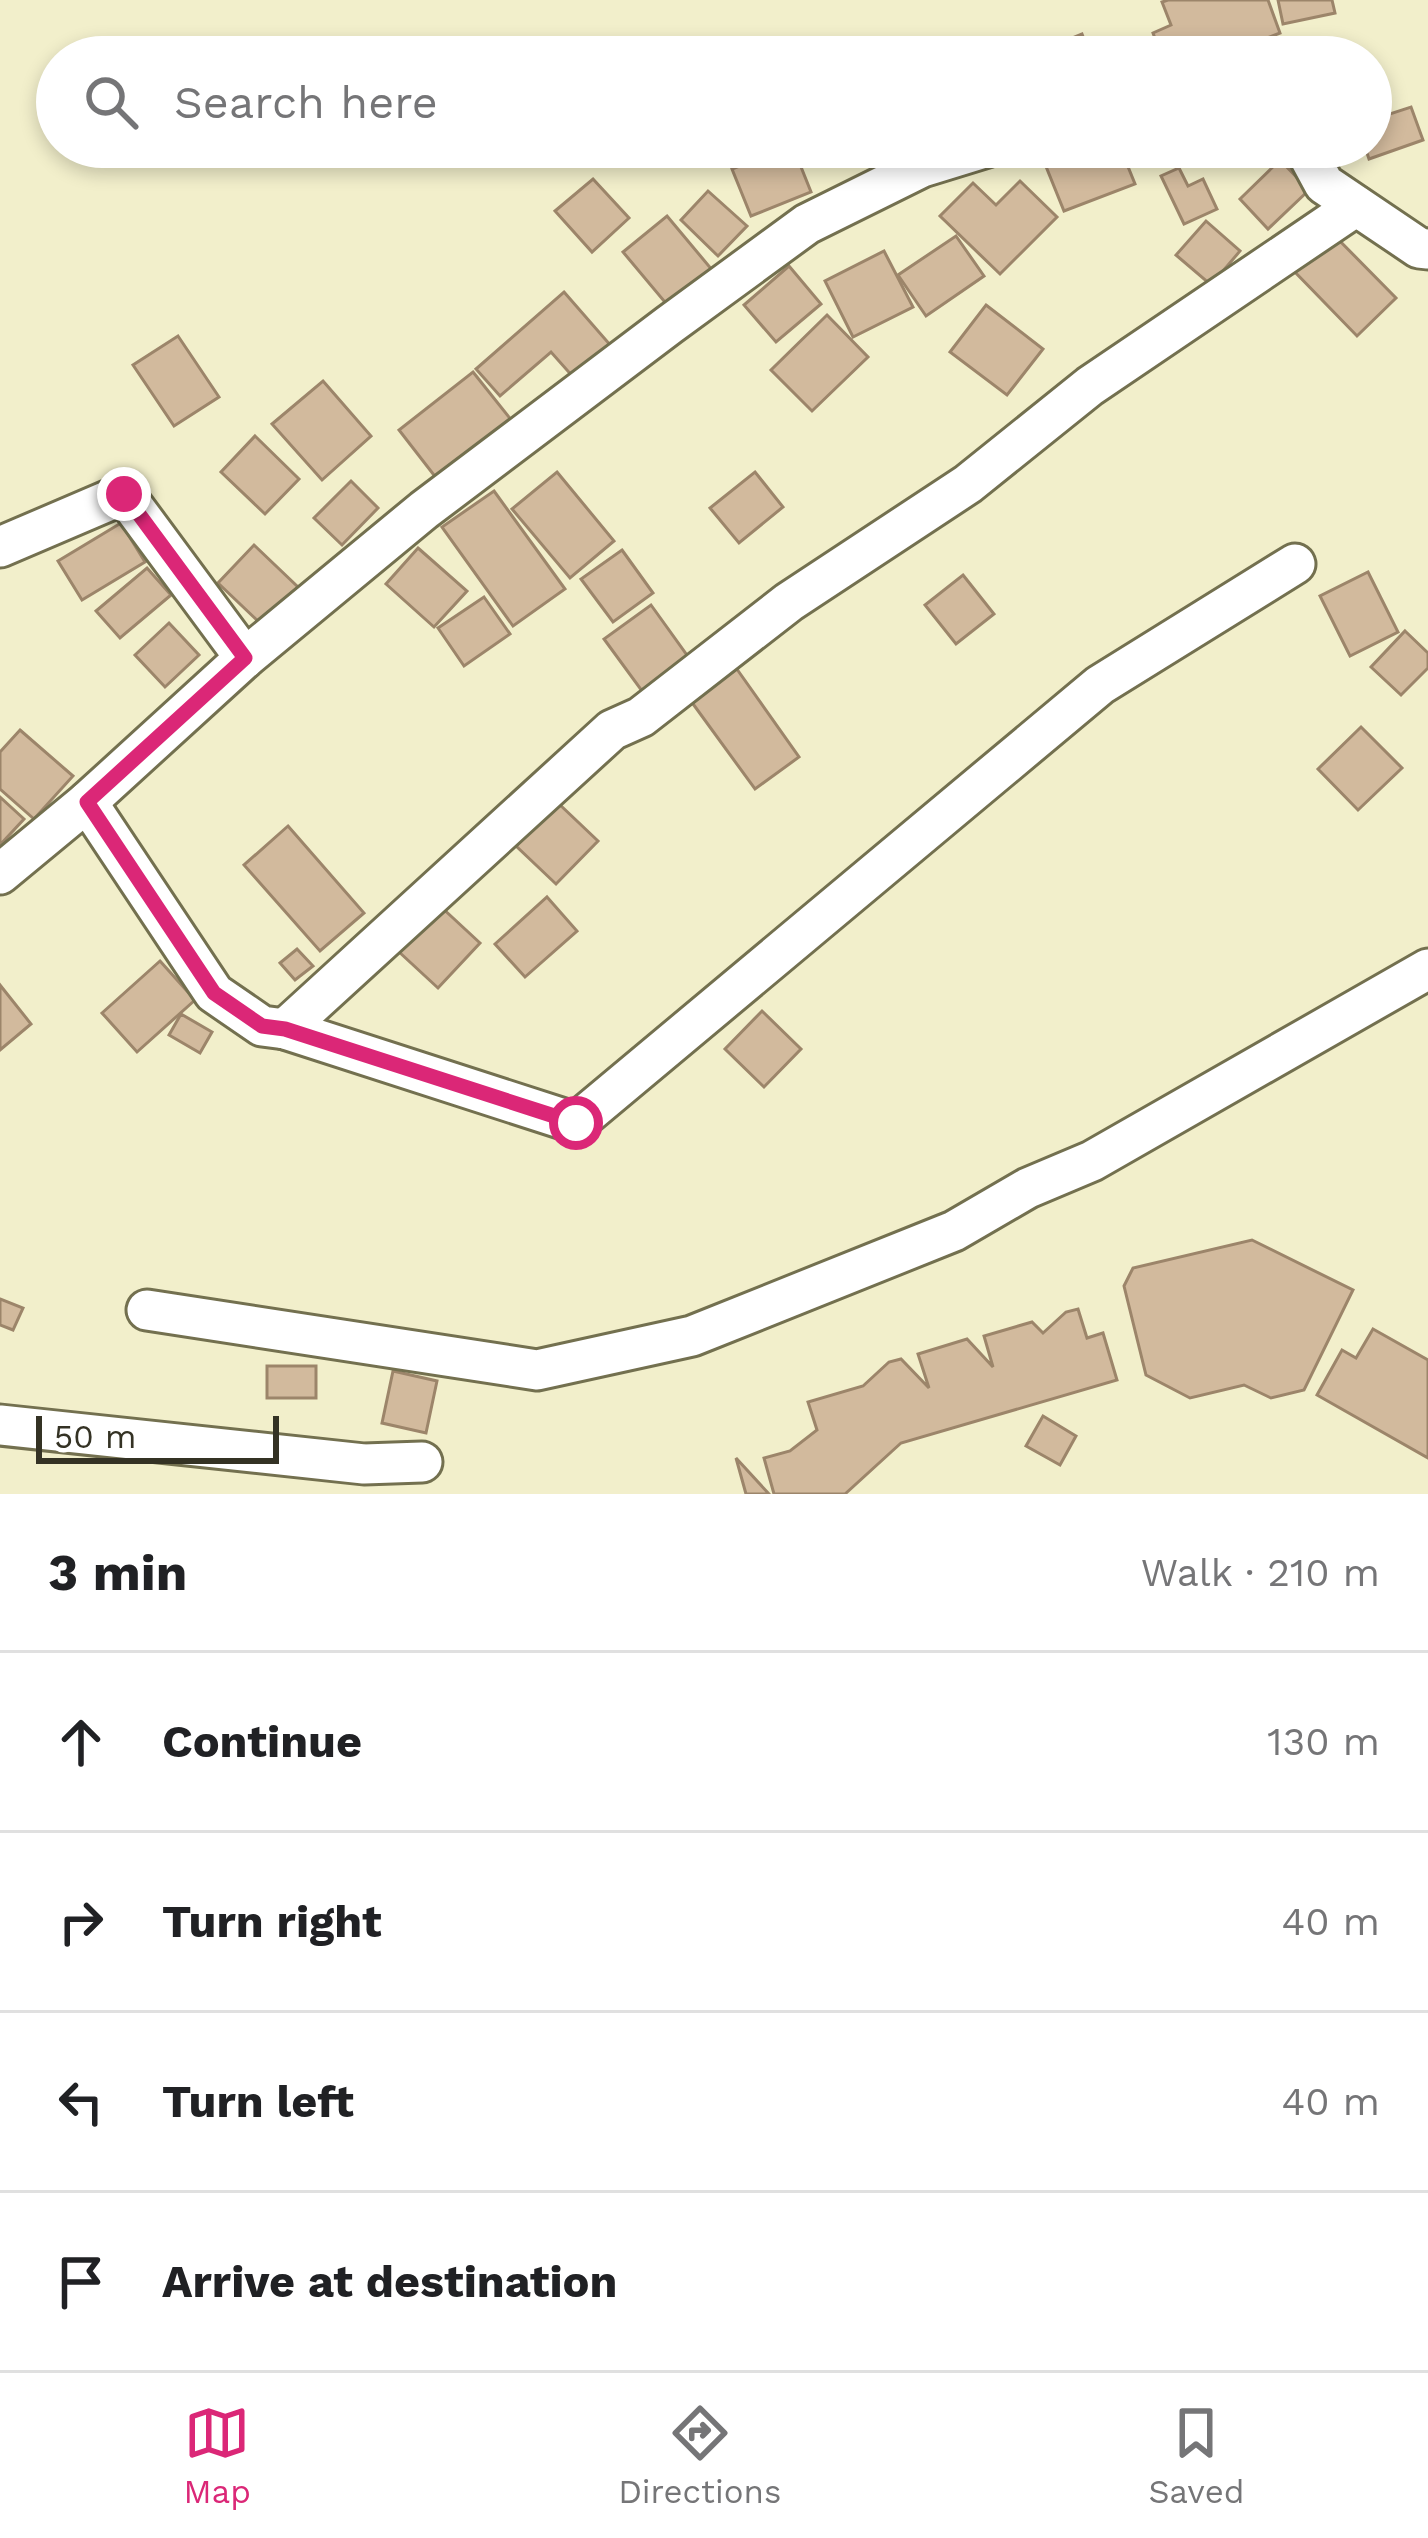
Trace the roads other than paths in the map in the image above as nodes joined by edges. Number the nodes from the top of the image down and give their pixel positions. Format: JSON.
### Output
{"nodes":[{"id":1,"x":920,"y":168,"type":"edge"},
{"id":2,"x":1315,"y":168,"type":"edge"},
{"id":3,"x":1356,"y":206,"type":"junction"},
{"id":4,"x":1425,"y":252,"type":"edge"},
{"id":5,"x":0,"y":547,"type":"edge"},
{"id":6,"x":1295,"y":564,"type":"dead end"},
{"id":7,"x":245,"y":658,"type":"junction"},
{"id":8,"x":87,"y":802,"type":"junction"},
{"id":9,"x":0,"y":874,"type":"edge"},
{"id":10,"x":1428,"y":969,"type":"edge"},
{"id":11,"x":285,"y":1029,"type":"junction"},
{"id":12,"x":147,"y":1310,"type":"dead end"},
{"id":13,"x":0,"y":1425,"type":"edge"},
{"id":14,"x":422,"y":1462,"type":"dead end"}],
"edges":[{"from":1,"to":7,"type":"street"},
{"from":2,"to":3,"type":"street"},
{"from":3,"to":4,"type":"street"},
{"from":3,"to":11,"type":"street"},
{"from":5,"to":7,"type":"street"},
{"from":6,"to":11,"type":"street"},
{"from":7,"to":8,"type":"street"},
{"from":8,"to":9,"type":"street"},
{"from":8,"to":11,"type":"street"},
{"from":10,"to":12,"type":"street"},
{"from":13,"to":14,"type":"street"}]}
